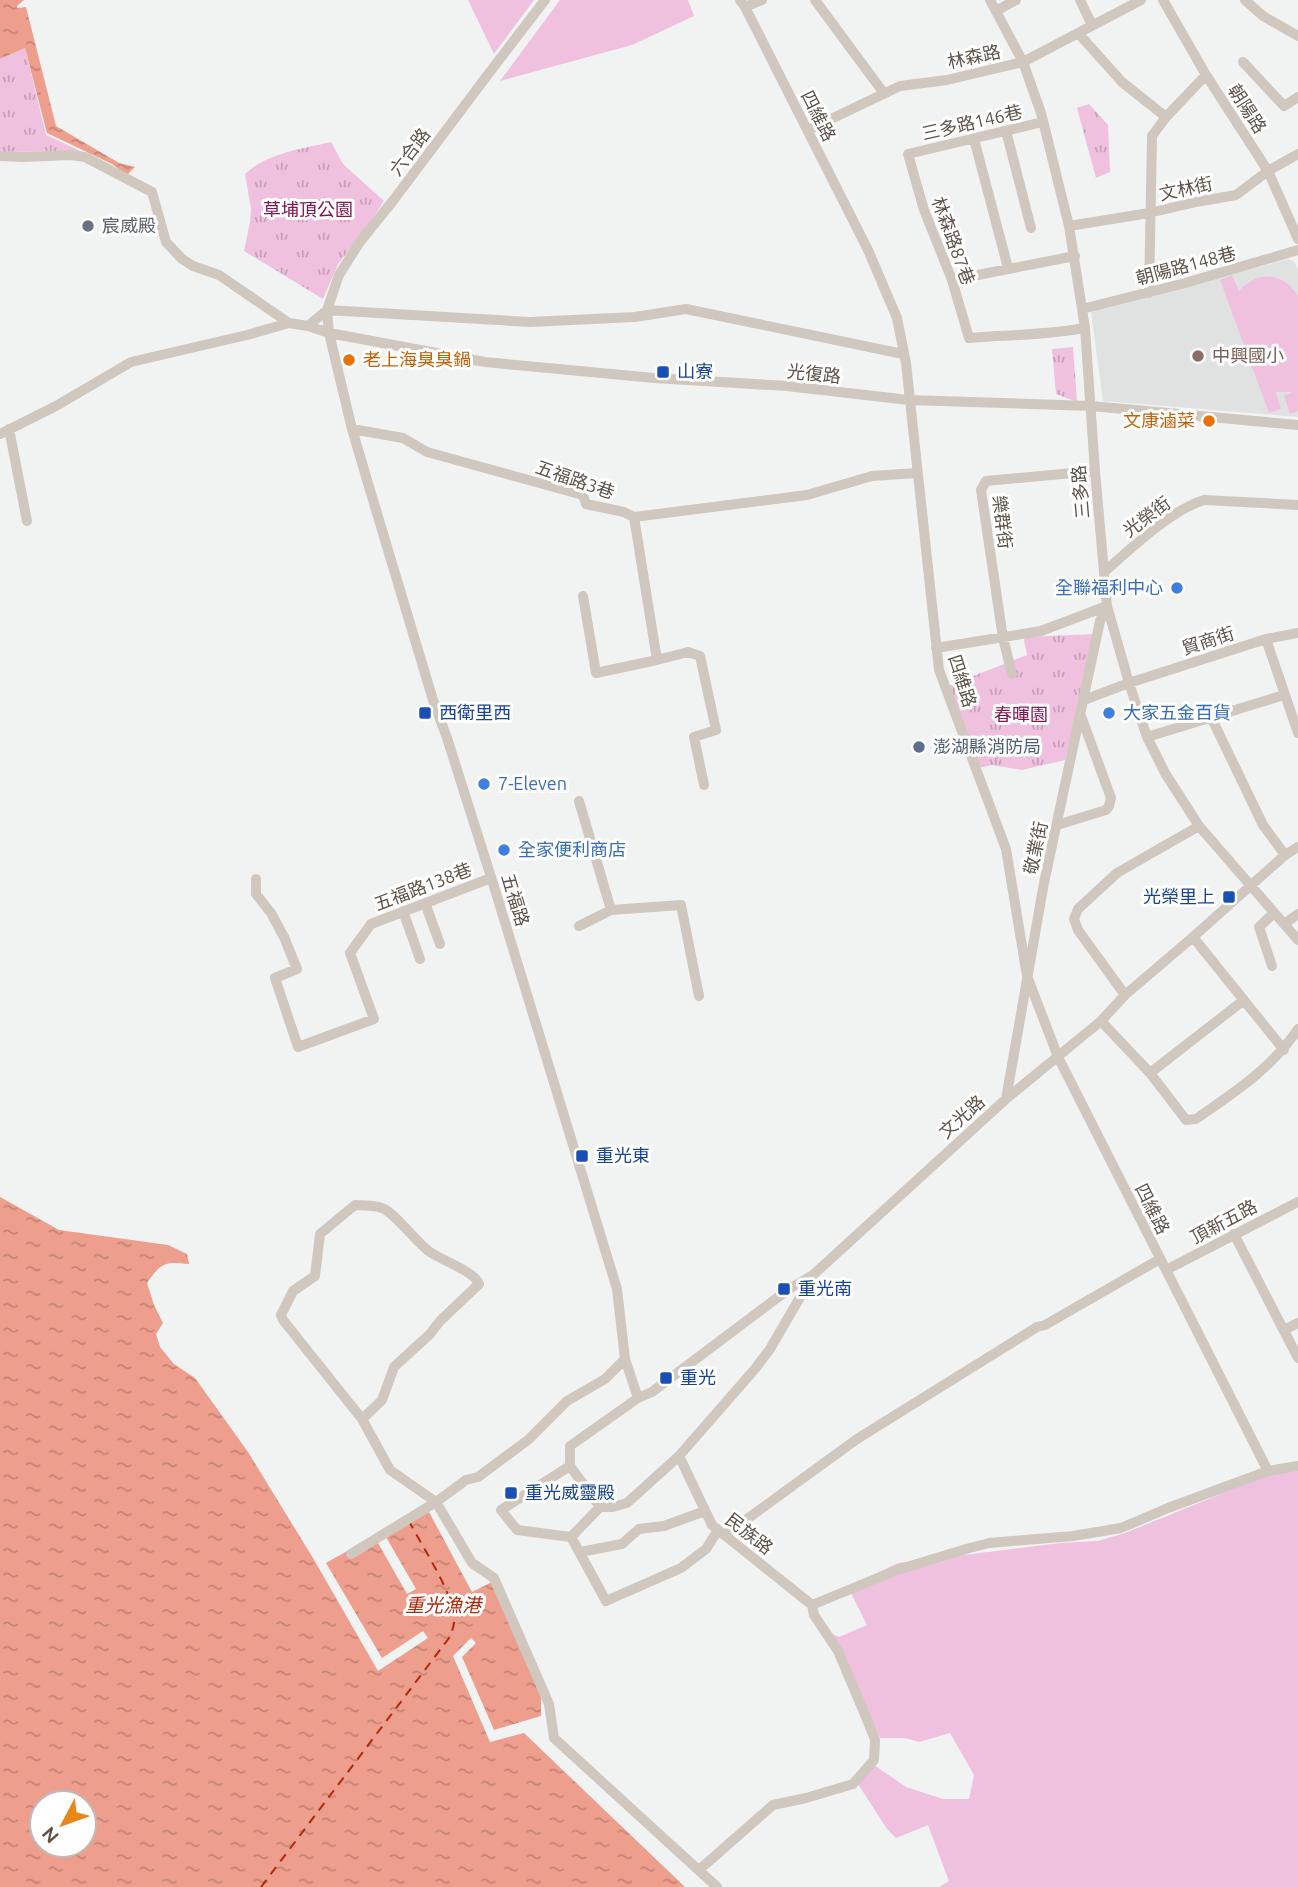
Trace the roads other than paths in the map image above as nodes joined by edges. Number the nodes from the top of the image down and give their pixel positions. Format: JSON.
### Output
{"nodes":[{"id":1,"x":545,"y":0,"type":"edge"},
{"id":2,"x":762,"y":0,"type":"edge"},
{"id":3,"x":815,"y":0,"type":"edge"},
{"id":4,"x":990,"y":0,"type":"edge"},
{"id":5,"x":1016,"y":0,"type":"edge"},
{"id":6,"x":1080,"y":0,"type":"edge"},
{"id":7,"x":1141,"y":0,"type":"edge"},
{"id":8,"x":1163,"y":0,"type":"edge"},
{"id":9,"x":1245,"y":0,"type":"edge"},
{"id":10,"x":743,"y":4,"type":"edge"},
{"id":11,"x":996,"y":11,"type":"junction"},
{"id":12,"x":1092,"y":25,"type":"junction"},
{"id":13,"x":1078,"y":33,"type":"junction"},
{"id":14,"x":1298,"y":36,"type":"edge"},
{"id":15,"x":1023,"y":62,"type":"junction"},
{"id":16,"x":1243,"y":62,"type":"dead end"},
{"id":17,"x":1206,"y":75,"type":"junction"},
{"id":18,"x":883,"y":92,"type":"junction"},
{"id":19,"x":1298,"y":97,"type":"edge"},
{"id":20,"x":1166,"y":117,"type":"junction"},
{"id":21,"x":1043,"y":122,"type":"junction"},
{"id":22,"x":808,"y":130,"type":"junction"},
{"id":23,"x":1006,"y":131,"type":"junction"},
{"id":24,"x":974,"y":139,"type":"junction"},
{"id":25,"x":1298,"y":154,"type":"edge"},
{"id":26,"x":908,"y":155,"type":"joint"},
{"id":27,"x":0,"y":156,"type":"edge"},
{"id":28,"x":1268,"y":172,"type":"junction"},
{"id":29,"x":1149,"y":213,"type":"junction"},
{"id":30,"x":1069,"y":226,"type":"junction"},
{"id":31,"x":1031,"y":228,"type":"dead end"},
{"id":32,"x":1298,"y":239,"type":"edge"},
{"id":33,"x":1298,"y":250,"type":"edge"},
{"id":34,"x":1075,"y":256,"type":"junction"},
{"id":35,"x":1009,"y":268,"type":"junction"},
{"id":36,"x":952,"y":280,"type":"junction"},
{"id":37,"x":1149,"y":293,"type":"junction"},
{"id":38,"x":1082,"y":309,"type":"junction"},
{"id":39,"x":327,"y":310,"type":"junction"},
{"id":40,"x":289,"y":323,"type":"junction"},
{"id":41,"x":308,"y":326,"type":"junction"},
{"id":42,"x":1085,"y":328,"type":"junction"},
{"id":43,"x":329,"y":333,"type":"junction"},
{"id":44,"x":903,"y":354,"type":"junction"},
{"id":45,"x":909,"y":400,"type":"junction"},
{"id":46,"x":1091,"y":406,"type":"junction"},
{"id":47,"x":1298,"y":425,"type":"edge"},
{"id":48,"x":352,"y":429,"type":"junction"},
{"id":49,"x":5,"y":432,"type":"edge"},
{"id":50,"x":1094,"y":471,"type":"junction"},
{"id":51,"x":917,"y":473,"type":"junction"},
{"id":52,"x":1298,"y":505,"type":"edge"},
{"id":53,"x":634,"y":517,"type":"junction"},
{"id":54,"x":27,"y":521,"type":"dead end"},
{"id":55,"x":1105,"y":571,"type":"junction"},
{"id":56,"x":583,"y":596,"type":"dead end"},
{"id":57,"x":1107,"y":606,"type":"junction"},
{"id":58,"x":1298,"y":633,"type":"edge"},
{"id":59,"x":1003,"y":638,"type":"junction"},
{"id":60,"x":1266,"y":639,"type":"junction"},
{"id":61,"x":936,"y":648,"type":"junction"},
{"id":62,"x":657,"y":660,"type":"junction"},
{"id":63,"x":1012,"y":674,"type":"dead end"},
{"id":64,"x":1129,"y":683,"type":"junction"},
{"id":65,"x":1284,"y":695,"type":"junction"},
{"id":66,"x":1083,"y":700,"type":"junction"},
{"id":67,"x":1080,"y":715,"type":"junction"},
{"id":68,"x":1211,"y":717,"type":"junction"},
{"id":69,"x":1298,"y":733,"type":"edge"},
{"id":70,"x":1147,"y":737,"type":"junction"},
{"id":71,"x":704,"y":785,"type":"dead end"},
{"id":72,"x":579,"y":802,"type":"dead end"},
{"id":73,"x":1057,"y":825,"type":"junction"},
{"id":74,"x":1199,"y":827,"type":"junction"},
{"id":75,"x":1298,"y":847,"type":"edge"},
{"id":76,"x":1285,"y":855,"type":"junction"},
{"id":77,"x":491,"y":878,"type":"junction"},
{"id":78,"x":256,"y":879,"type":"dead end"},
{"id":79,"x":1249,"y":886,"type":"junction"},
{"id":80,"x":425,"y":903,"type":"junction"},
{"id":81,"x":611,"y":910,"type":"junction"},
{"id":82,"x":403,"y":911,"type":"junction"},
{"id":83,"x":1274,"y":913,"type":"junction"},
{"id":84,"x":1298,"y":914,"type":"edge"},
{"id":85,"x":1284,"y":924,"type":"junction"},
{"id":86,"x":579,"y":926,"type":"dead end"},
{"id":87,"x":1193,"y":937,"type":"junction"},
{"id":88,"x":1298,"y":940,"type":"edge"},
{"id":89,"x":440,"y":944,"type":"dead end"},
{"id":90,"x":420,"y":959,"type":"dead end"},
{"id":91,"x":1272,"y":966,"type":"dead end"},
{"id":92,"x":1027,"y":976,"type":"junction"},
{"id":93,"x":1125,"y":995,"type":"junction"},
{"id":94,"x":699,"y":996,"type":"dead end"},
{"id":95,"x":1244,"y":1000,"type":"junction"},
{"id":96,"x":1101,"y":1021,"type":"junction"},
{"id":97,"x":1298,"y":1028,"type":"edge"},
{"id":98,"x":1284,"y":1050,"type":"junction"},
{"id":99,"x":1058,"y":1057,"type":"junction"},
{"id":100,"x":1150,"y":1073,"type":"junction"},
{"id":101,"x":1006,"y":1099,"type":"junction"},
{"id":102,"x":1298,"y":1202,"type":"edge"},
{"id":103,"x":1234,"y":1234,"type":"junction"},
{"id":104,"x":1160,"y":1259,"type":"junction"},
{"id":105,"x":1166,"y":1270,"type":"junction"},
{"id":106,"x":813,"y":1275,"type":"junction"},
{"id":107,"x":1298,"y":1323,"type":"edge"},
{"id":108,"x":1284,"y":1330,"type":"junction"},
{"id":109,"x":1298,"y":1358,"type":"edge"},
{"id":110,"x":625,"y":1359,"type":"junction"},
{"id":111,"x":638,"y":1398,"type":"junction"},
{"id":112,"x":362,"y":1419,"type":"junction"},
{"id":113,"x":679,"y":1456,"type":"junction"},
{"id":114,"x":570,"y":1466,"type":"junction"},
{"id":115,"x":1298,"y":1466,"type":"edge"},
{"id":116,"x":1268,"y":1471,"type":"junction"},
{"id":117,"x":436,"y":1502,"type":"junction"},
{"id":118,"x":600,"y":1507,"type":"junction"},
{"id":119,"x":705,"y":1511,"type":"junction"},
{"id":120,"x":721,"y":1533,"type":"junction"},
{"id":121,"x":571,"y":1536,"type":"junction"},
{"id":122,"x":580,"y":1552,"type":"junction"},
{"id":123,"x":351,"y":1554,"type":"dead end"},
{"id":124,"x":812,"y":1605,"type":"junction"},
{"id":125,"x":699,"y":1870,"type":"junction"},
{"id":126,"x":717,"y":1887,"type":"edge"}],
"edges":[{"from":1,"to":39,"type":"street","name":"六合路"},
{"from":2,"to":10,"type":"street"},
{"from":3,"to":18,"type":"street"},
{"from":4,"to":11,"type":"street","name":"三多路"},
{"from":5,"to":11,"type":"street"},
{"from":6,"to":12,"type":"street"},
{"from":7,"to":12,"type":"street","name":"林森路"},
{"from":8,"to":17,"type":"street","name":"朝陽路"},
{"from":9,"to":14,"type":"street"},
{"from":10,"to":22,"type":"street","name":"四維路"},
{"from":11,"to":15,"type":"street","name":"三多路"},
{"from":12,"to":13,"type":"street","name":"林森路"},
{"from":13,"to":15,"type":"street","name":"林森路"},
{"from":13,"to":20,"type":"street"},
{"from":15,"to":18,"type":"street","name":"林森路"},
{"from":15,"to":21,"type":"street","name":"三多路"},
{"from":16,"to":19,"type":"street"},
{"from":17,"to":20,"type":"street"},
{"from":17,"to":28,"type":"street","name":"朝陽路"},
{"from":18,"to":22,"type":"street","name":"林森路"},
{"from":20,"to":29,"type":"street"},
{"from":21,"to":23,"type":"street","name":"三多路146巷"},
{"from":21,"to":30,"type":"street","name":"三多路"},
{"from":22,"to":44,"type":"street","name":"四維路"},
{"from":23,"to":24,"type":"street","name":"三多路146巷"},
{"from":23,"to":31,"type":"street"},
{"from":24,"to":26,"type":"street","name":"三多路146巷"},
{"from":24,"to":35,"type":"street"},
{"from":25,"to":28,"type":"street","name":"文林街"},
{"from":26,"to":36,"type":"street","name":"林森路87巷"},
{"from":27,"to":40,"type":"street"},
{"from":28,"to":29,"type":"street","name":"文林街"},
{"from":28,"to":32,"type":"street","name":"朝陽路"},
{"from":29,"to":30,"type":"street","name":"文林街"},
{"from":29,"to":37,"type":"street"},
{"from":30,"to":34,"type":"street","name":"三多路"},
{"from":33,"to":37,"type":"street","name":"朝陽路148巷"},
{"from":34,"to":35,"type":"street"},
{"from":34,"to":38,"type":"street","name":"三多路"},
{"from":35,"to":36,"type":"street"},
{"from":36,"to":42,"type":"street","name":"林森路87巷"},
{"from":37,"to":38,"type":"street","name":"朝陽路148巷"},
{"from":38,"to":42,"type":"street","name":"三多路"},
{"from":39,"to":41,"type":"street"},
{"from":39,"to":43,"type":"street","name":"六合路"},
{"from":39,"to":44,"type":"street"},
{"from":40,"to":41,"type":"street","name":"光復路"},
{"from":40,"to":49,"type":"street"},
{"from":41,"to":43,"type":"street","name":"光復路"},
{"from":42,"to":46,"type":"street","name":"三多路"},
{"from":43,"to":45,"type":"street","name":"光復路"},
{"from":43,"to":48,"type":"street","name":"五福路"},
{"from":44,"to":45,"type":"street","name":"四維路"},
{"from":45,"to":46,"type":"street","name":"光復路"},
{"from":45,"to":51,"type":"street","name":"四維路"},
{"from":46,"to":47,"type":"street","name":"光復路"},
{"from":46,"to":50,"type":"street","name":"三多路"},
{"from":48,"to":53,"type":"street","name":"五福路3巷"},
{"from":48,"to":77,"type":"street","name":"五福路"},
{"from":49,"to":54,"type":"street"},
{"from":50,"to":55,"type":"street","name":"三多路"},
{"from":50,"to":59,"type":"street","name":"樂群街"},
{"from":51,"to":53,"type":"street","name":"五福路3巷"},
{"from":51,"to":61,"type":"street","name":"四維路"},
{"from":52,"to":55,"type":"street","name":"光榮街"},
{"from":53,"to":62,"type":"street"},
{"from":55,"to":57,"type":"street","name":"三多路"},
{"from":56,"to":62,"type":"street"},
{"from":57,"to":59,"type":"street"},
{"from":57,"to":64,"type":"street","name":"三多路"},
{"from":57,"to":66,"type":"street","name":"敬業街"},
{"from":58,"to":60,"type":"street","name":"貿商街"},
{"from":59,"to":61,"type":"street"},
{"from":59,"to":63,"type":"street","name":"樂群街"},
{"from":60,"to":64,"type":"street","name":"貿商街"},
{"from":60,"to":65,"type":"street"},
{"from":61,"to":92,"type":"street","name":"四維路"},
{"from":62,"to":71,"type":"street"},
{"from":64,"to":66,"type":"street","name":"貿商街"},
{"from":64,"to":70,"type":"street","name":"三多路"},
{"from":65,"to":68,"type":"street"},
{"from":65,"to":69,"type":"street"},
{"from":66,"to":67,"type":"street","name":"敬業街"},
{"from":67,"to":73,"type":"street","name":"敬業街"},
{"from":67,"to":73,"type":"street"},
{"from":68,"to":70,"type":"street"},
{"from":68,"to":76,"type":"street"},
{"from":70,"to":74,"type":"street","name":"三多路"},
{"from":72,"to":81,"type":"street"},
{"from":73,"to":92,"type":"street","name":"敬業街"},
{"from":74,"to":79,"type":"street","name":"三多路"},
{"from":74,"to":93,"type":"street"},
{"from":75,"to":76,"type":"street","name":"文光路"},
{"from":76,"to":79,"type":"street","name":"文光路"},
{"from":77,"to":80,"type":"street","name":"五福路138巷"},
{"from":77,"to":110,"type":"street","name":"五福路"},
{"from":78,"to":82,"type":"street","name":"五福路138巷"},
{"from":79,"to":83,"type":"street","name":"三多路"},
{"from":79,"to":87,"type":"street","name":"文光路"},
{"from":80,"to":82,"type":"street","name":"五福路138巷"},
{"from":80,"to":89,"type":"street"},
{"from":81,"to":86,"type":"street"},
{"from":81,"to":94,"type":"street"},
{"from":82,"to":90,"type":"street"},
{"from":83,"to":85,"type":"street","name":"三多路"},
{"from":83,"to":91,"type":"street"},
{"from":84,"to":85,"type":"street"},
{"from":85,"to":88,"type":"street","name":"三多路"},
{"from":87,"to":93,"type":"street","name":"文光路"},
{"from":87,"to":95,"type":"street"},
{"from":92,"to":99,"type":"street","name":"四維路"},
{"from":92,"to":101,"type":"street","name":"敬業街"},
{"from":93,"to":96,"type":"street","name":"文光路"},
{"from":95,"to":98,"type":"street"},
{"from":95,"to":100,"type":"street"},
{"from":96,"to":99,"type":"street","name":"文光路"},
{"from":96,"to":100,"type":"street"},
{"from":97,"to":98,"type":"street"},
{"from":98,"to":100,"type":"street"},
{"from":99,"to":101,"type":"street","name":"文光路"},
{"from":99,"to":104,"type":"street","name":"四維路"},
{"from":101,"to":106,"type":"street","name":"文光路"},
{"from":102,"to":103,"type":"street","name":"頂新五路"},
{"from":103,"to":105,"type":"street","name":"頂新五路"},
{"from":103,"to":108,"type":"street"},
{"from":104,"to":105,"type":"street","name":"四維路"},
{"from":104,"to":120,"type":"street"},
{"from":105,"to":116,"type":"street","name":"四維路"},
{"from":106,"to":111,"type":"street","name":"文光路"},
{"from":106,"to":113,"type":"street"},
{"from":107,"to":108,"type":"street"},
{"from":108,"to":109,"type":"street"},
{"from":110,"to":111,"type":"street","name":"五福路"},
{"from":110,"to":117,"type":"street"},
{"from":111,"to":114,"type":"street","name":"文光路"},
{"from":112,"to":112,"type":"street"},
{"from":112,"to":117,"type":"street"},
{"from":113,"to":118,"type":"street"},
{"from":113,"to":119,"type":"street","name":"民族路"},
{"from":114,"to":118,"type":"street"},
{"from":114,"to":121,"type":"street"},
{"from":115,"to":116,"type":"street"},
{"from":116,"to":124,"type":"street"},
{"from":117,"to":123,"type":"street"},
{"from":117,"to":125,"type":"street"},
{"from":118,"to":121,"type":"street"},
{"from":119,"to":120,"type":"street","name":"民族路"},
{"from":119,"to":122,"type":"street"},
{"from":120,"to":122,"type":"street"},
{"from":120,"to":124,"type":"street","name":"民族路"},
{"from":121,"to":122,"type":"street"},
{"from":124,"to":125,"type":"street","name":"民族路"},
{"from":125,"to":126,"type":"street"}]}
